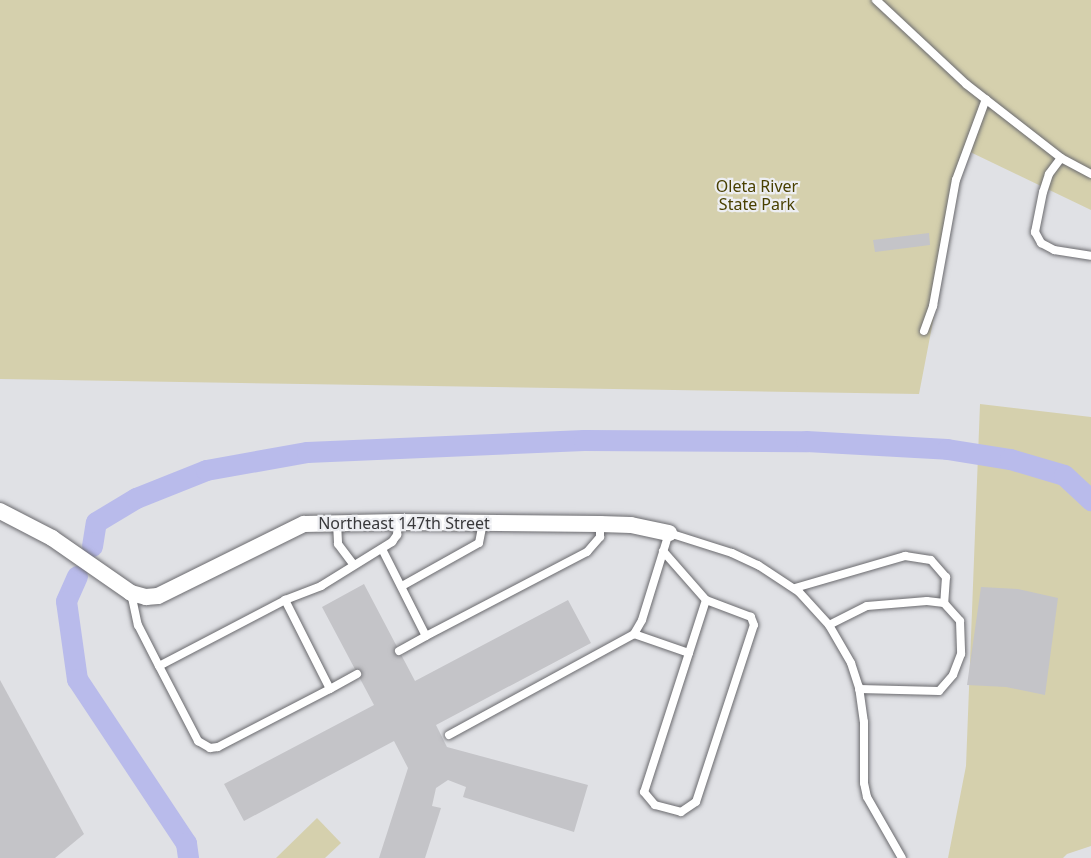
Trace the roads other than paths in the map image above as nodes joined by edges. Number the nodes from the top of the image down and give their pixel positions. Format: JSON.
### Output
{"nodes":[{"id":1,"x":876,"y":0,"type":"edge"},
{"id":2,"x":986,"y":99,"type":"junction"},
{"id":3,"x":1061,"y":158,"type":"junction"},
{"id":4,"x":1091,"y":174,"type":"edge"},
{"id":5,"x":1091,"y":256,"type":"edge"},
{"id":6,"x":924,"y":331,"type":"dead end"},
{"id":7,"x":0,"y":511,"type":"edge"},
{"id":8,"x":398,"y":522,"type":"junction"},
{"id":9,"x":483,"y":522,"type":"junction"},
{"id":10,"x":337,"y":523,"type":"junction"},
{"id":11,"x":600,"y":524,"type":"junction"},
{"id":12,"x":669,"y":533,"type":"junction"},
{"id":13,"x":382,"y":549,"type":"junction"},
{"id":14,"x":663,"y":551,"type":"junction"},
{"id":15,"x":354,"y":565,"type":"junction"},
{"id":16,"x":402,"y":586,"type":"junction"},
{"id":17,"x":795,"y":588,"type":"junction"},
{"id":18,"x":131,"y":593,"type":"junction"},
{"id":19,"x":285,"y":600,"type":"junction"},
{"id":20,"x":706,"y":600,"type":"junction"},
{"id":21,"x":944,"y":603,"type":"junction"},
{"id":22,"x":829,"y":625,"type":"junction"},
{"id":23,"x":634,"y":634,"type":"junction"},
{"id":24,"x":426,"y":636,"type":"junction"},
{"id":25,"x":399,"y":651,"type":"dead end"},
{"id":26,"x":689,"y":653,"type":"junction"},
{"id":27,"x":159,"y":666,"type":"junction"},
{"id":28,"x":357,"y":674,"type":"dead end"},
{"id":29,"x":330,"y":689,"type":"junction"},
{"id":30,"x":859,"y":689,"type":"junction"},
{"id":31,"x":449,"y":735,"type":"dead end"},
{"id":32,"x":902,"y":858,"type":"edge"}],
"edges":[{"from":1,"to":2,"type":"lane"},
{"from":2,"to":3,"type":"lane"},
{"from":2,"to":6,"type":"lane"},
{"from":3,"to":4,"type":"lane"},
{"from":3,"to":5,"type":"lane"},
{"from":7,"to":18,"type":"street"},
{"from":8,"to":9,"type":"street","name":"Northeast 147th Street"},
{"from":8,"to":10,"type":"street","name":"Northeast 147th Street"},
{"from":8,"to":13,"type":"lane"},
{"from":9,"to":11,"type":"street","name":"Northeast 147th Street"},
{"from":9,"to":16,"type":"lane"},
{"from":10,"to":15,"type":"lane"},
{"from":10,"to":18,"type":"street","name":"Northeast 147th Street"},
{"from":11,"to":12,"type":"street","name":"Northeast 147th Street"},
{"from":11,"to":24,"type":"lane"},
{"from":12,"to":14,"type":"lane"},
{"from":12,"to":17,"type":"lane"},
{"from":13,"to":15,"type":"lane"},
{"from":13,"to":16,"type":"lane"},
{"from":14,"to":20,"type":"lane"},
{"from":14,"to":23,"type":"lane"},
{"from":15,"to":19,"type":"lane"},
{"from":16,"to":24,"type":"lane"},
{"from":17,"to":21,"type":"lane"},
{"from":17,"to":22,"type":"lane"},
{"from":18,"to":27,"type":"lane"},
{"from":19,"to":27,"type":"lane"},
{"from":19,"to":29,"type":"lane"},
{"from":20,"to":26,"type":"lane"},
{"from":20,"to":26,"type":"lane"},
{"from":21,"to":22,"type":"lane"},
{"from":21,"to":30,"type":"lane"},
{"from":22,"to":30,"type":"lane"},
{"from":23,"to":26,"type":"lane"},
{"from":23,"to":31,"type":"lane"},
{"from":24,"to":25,"type":"lane"},
{"from":27,"to":29,"type":"lane"},
{"from":28,"to":29,"type":"lane"},
{"from":30,"to":32,"type":"lane"}]}
